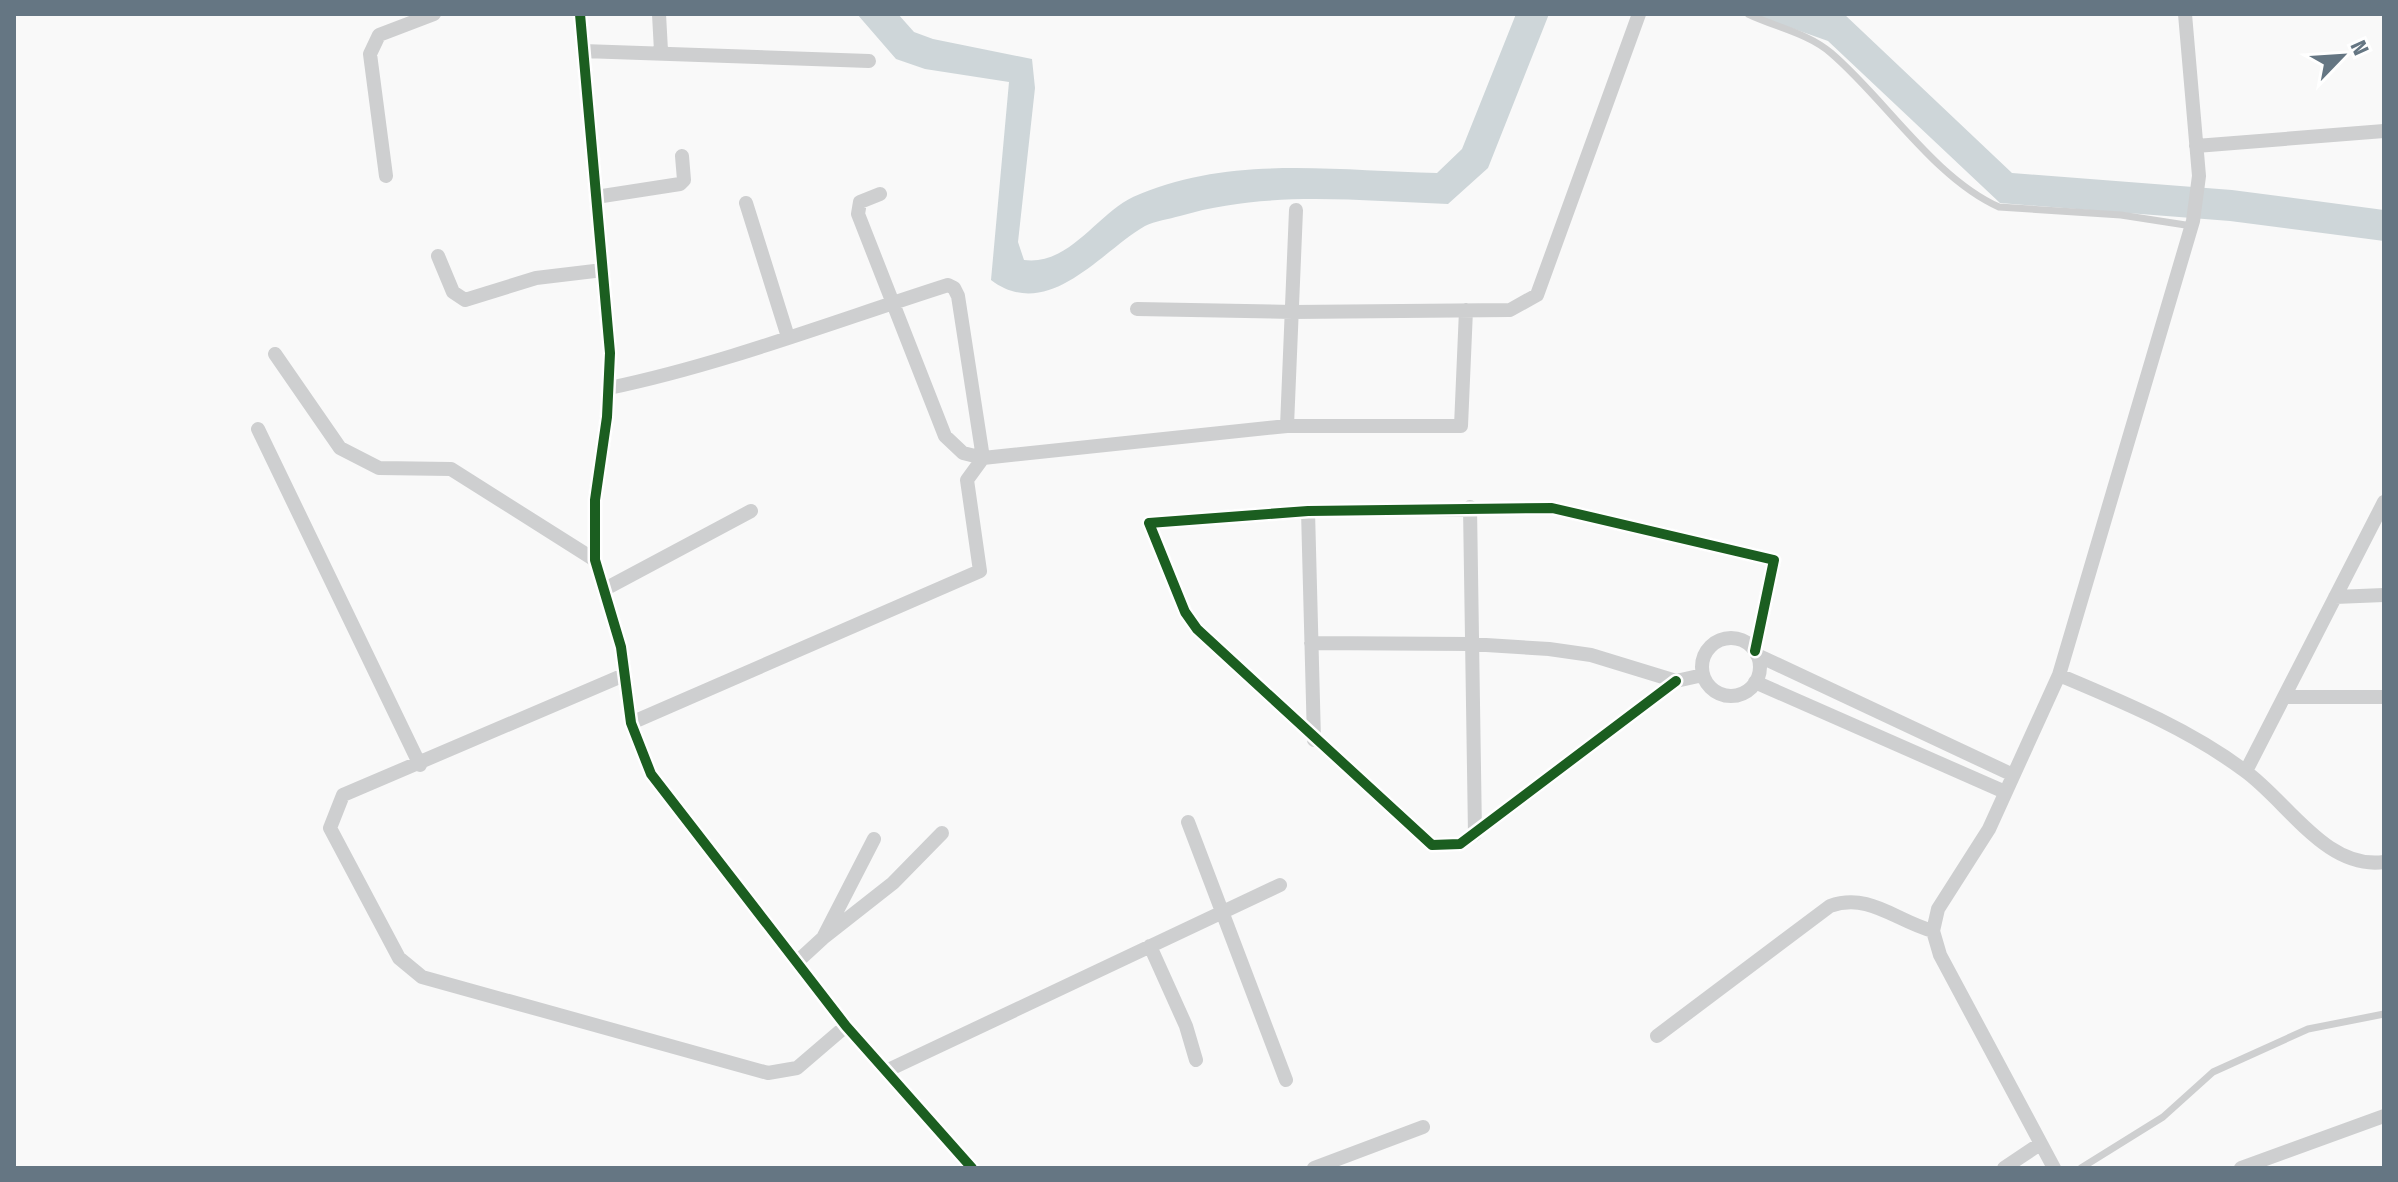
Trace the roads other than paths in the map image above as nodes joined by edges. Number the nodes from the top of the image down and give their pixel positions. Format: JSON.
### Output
{"nodes":[{"id":1,"x":434,"y":14,"type":"edge"},
{"id":2,"x":580,"y":14,"type":"edge"},
{"id":3,"x":659,"y":14,"type":"edge"},
{"id":4,"x":1639,"y":14,"type":"edge"},
{"id":5,"x":1748,"y":14,"type":"edge"},
{"id":6,"x":2185,"y":14,"type":"edge"},
{"id":7,"x":583,"y":51,"type":"junction"},
{"id":8,"x":661,"y":51,"type":"junction"},
{"id":9,"x":869,"y":61,"type":"dead end"},
{"id":10,"x":2384,"y":131,"type":"edge"},
{"id":11,"x":2196,"y":146,"type":"junction"},
{"id":12,"x":682,"y":156,"type":"dead end"},
{"id":13,"x":386,"y":176,"type":"dead end"},
{"id":14,"x":880,"y":194,"type":"dead end"},
{"id":15,"x":596,"y":197,"type":"junction"},
{"id":16,"x":746,"y":203,"type":"dead end"},
{"id":17,"x":1296,"y":210,"type":"dead end"},
{"id":18,"x":2192,"y":224,"type":"junction"},
{"id":19,"x":438,"y":256,"type":"dead end"},
{"id":20,"x":603,"y":270,"type":"junction"},
{"id":21,"x":891,"y":303,"type":"junction"},
{"id":22,"x":1137,"y":309,"type":"dead end"},
{"id":23,"x":1466,"y":310,"type":"junction"},
{"id":24,"x":1293,"y":312,"type":"junction"},
{"id":25,"x":788,"y":337,"type":"junction"},
{"id":26,"x":275,"y":354,"type":"dead end"},
{"id":27,"x":609,"y":388,"type":"junction"},
{"id":28,"x":1287,"y":426,"type":"junction"},
{"id":29,"x":258,"y":429,"type":"dead end"},
{"id":30,"x":983,"y":458,"type":"junction"},
{"id":31,"x":2384,"y":502,"type":"edge"},
{"id":32,"x":1470,"y":507,"type":"junction"},
{"id":33,"x":751,"y":511,"type":"dead end"},
{"id":34,"x":1308,"y":511,"type":"junction"},
{"id":35,"x":595,"y":560,"type":"junction"},
{"id":36,"x":605,"y":589,"type":"junction"},
{"id":37,"x":2384,"y":595,"type":"edge"},
{"id":38,"x":2335,"y":597,"type":"junction"},
{"id":39,"x":1311,"y":643,"type":"junction"},
{"id":40,"x":1470,"y":644,"type":"junction"},
{"id":41,"x":1756,"y":653,"type":"junction"},
{"id":42,"x":624,"y":675,"type":"junction"},
{"id":43,"x":1703,"y":675,"type":"junction"},
{"id":44,"x":2059,"y":675,"type":"junction"},
{"id":45,"x":1676,"y":681,"type":"junction"},
{"id":46,"x":1755,"y":682,"type":"junction"},
{"id":47,"x":2285,"y":697,"type":"junction"},
{"id":48,"x":2384,"y":697,"type":"edge"},
{"id":49,"x":631,"y":723,"type":"junction"},
{"id":50,"x":1314,"y":740,"type":"junction"},
{"id":51,"x":420,"y":765,"type":"junction"},
{"id":52,"x":2246,"y":771,"type":"junction"},
{"id":53,"x":2013,"y":775,"type":"junction"},
{"id":54,"x":2005,"y":792,"type":"junction"},
{"id":55,"x":1188,"y":822,"type":"dead end"},
{"id":56,"x":942,"y":833,"type":"dead end"},
{"id":57,"x":1475,"y":834,"type":"junction"},
{"id":58,"x":874,"y":839,"type":"dead end"},
{"id":59,"x":2384,"y":862,"type":"edge"},
{"id":60,"x":1280,"y":885,"type":"dead end"},
{"id":61,"x":1220,"y":913,"type":"junction"},
{"id":62,"x":1933,"y":931,"type":"junction"},
{"id":63,"x":823,"y":938,"type":"junction"},
{"id":64,"x":1150,"y":946,"type":"junction"},
{"id":65,"x":798,"y":961,"type":"junction"},
{"id":66,"x":2384,"y":1014,"type":"edge"},
{"id":67,"x":846,"y":1026,"type":"junction"},
{"id":68,"x":1657,"y":1036,"type":"dead end"},
{"id":69,"x":1196,"y":1060,"type":"dead end"},
{"id":70,"x":886,"y":1071,"type":"junction"},
{"id":71,"x":1286,"y":1080,"type":"dead end"},
{"id":72,"x":2384,"y":1116,"type":"edge"},
{"id":73,"x":1423,"y":1127,"type":"dead end"},
{"id":74,"x":2040,"y":1144,"type":"junction"},
{"id":75,"x":972,"y":1168,"type":"edge"},
{"id":76,"x":1314,"y":1168,"type":"edge"},
{"id":77,"x":2004,"y":1168,"type":"edge"},
{"id":78,"x":2054,"y":1168,"type":"edge"},
{"id":79,"x":2081,"y":1168,"type":"edge"},
{"id":80,"x":2241,"y":1168,"type":"edge"}],
"edges":[{"from":1,"to":13,"type":"street"},
{"from":2,"to":7,"type":"street"},
{"from":3,"to":8,"type":"street"},
{"from":4,"to":23,"type":"street"},
{"from":5,"to":18,"type":"lane"},
{"from":6,"to":11,"type":"street"},
{"from":7,"to":8,"type":"street"},
{"from":7,"to":15,"type":"street"},
{"from":8,"to":9,"type":"street"},
{"from":10,"to":11,"type":"street"},
{"from":11,"to":18,"type":"street"},
{"from":12,"to":15,"type":"street"},
{"from":14,"to":21,"type":"street"},
{"from":15,"to":20,"type":"street"},
{"from":16,"to":25,"type":"street"},
{"from":17,"to":24,"type":"street"},
{"from":18,"to":44,"type":"street"},
{"from":19,"to":20,"type":"street"},
{"from":20,"to":27,"type":"street"},
{"from":21,"to":25,"type":"street"},
{"from":21,"to":30,"type":"street"},
{"from":21,"to":30,"type":"street"},
{"from":22,"to":24,"type":"street"},
{"from":23,"to":24,"type":"street"},
{"from":23,"to":28,"type":"street"},
{"from":24,"to":28,"type":"street"},
{"from":25,"to":27,"type":"street"},
{"from":26,"to":35,"type":"street"},
{"from":27,"to":35,"type":"street"},
{"from":28,"to":30,"type":"street"},
{"from":29,"to":51,"type":"street"},
{"from":30,"to":49,"type":"street"},
{"from":31,"to":38,"type":"street"},
{"from":32,"to":34,"type":"street"},
{"from":32,"to":40,"type":"street"},
{"from":32,"to":41,"type":"street"},
{"from":33,"to":36,"type":"street"},
{"from":34,"to":39,"type":"street"},
{"from":34,"to":50,"type":"street"},
{"from":35,"to":36,"type":"street"},
{"from":36,"to":42,"type":"street"},
{"from":37,"to":38,"type":"street"},
{"from":38,"to":47,"type":"street"},
{"from":39,"to":40,"type":"street"},
{"from":39,"to":50,"type":"street"},
{"from":40,"to":45,"type":"street"},
{"from":40,"to":57,"type":"street"},
{"from":41,"to":43,"type":"street"},
{"from":41,"to":46,"type":"street"},
{"from":41,"to":53,"type":"street"},
{"from":42,"to":49,"type":"street"},
{"from":42,"to":51,"type":"street"},
{"from":43,"to":45,"type":"street"},
{"from":43,"to":46,"type":"street"},
{"from":44,"to":52,"type":"street"},
{"from":44,"to":53,"type":"street"},
{"from":45,"to":57,"type":"street"},
{"from":46,"to":54,"type":"street"},
{"from":47,"to":48,"type":"street"},
{"from":47,"to":52,"type":"street"},
{"from":49,"to":65,"type":"street"},
{"from":50,"to":57,"type":"street"},
{"from":51,"to":67,"type":"street"},
{"from":52,"to":59,"type":"street"},
{"from":53,"to":54,"type":"street"},
{"from":54,"to":62,"type":"street"},
{"from":55,"to":61,"type":"street"},
{"from":56,"to":63,"type":"street"},
{"from":58,"to":63,"type":"street"},
{"from":60,"to":61,"type":"street"},
{"from":61,"to":64,"type":"street"},
{"from":61,"to":71,"type":"street"},
{"from":62,"to":68,"type":"street"},
{"from":62,"to":74,"type":"street"},
{"from":63,"to":65,"type":"street"},
{"from":64,"to":69,"type":"street"},
{"from":64,"to":70,"type":"street"},
{"from":65,"to":67,"type":"street"},
{"from":66,"to":79,"type":"lane"},
{"from":67,"to":70,"type":"street"},
{"from":70,"to":75,"type":"street"},
{"from":72,"to":80,"type":"street"},
{"from":73,"to":76,"type":"street"},
{"from":74,"to":77,"type":"street"},
{"from":74,"to":78,"type":"street"}]}
